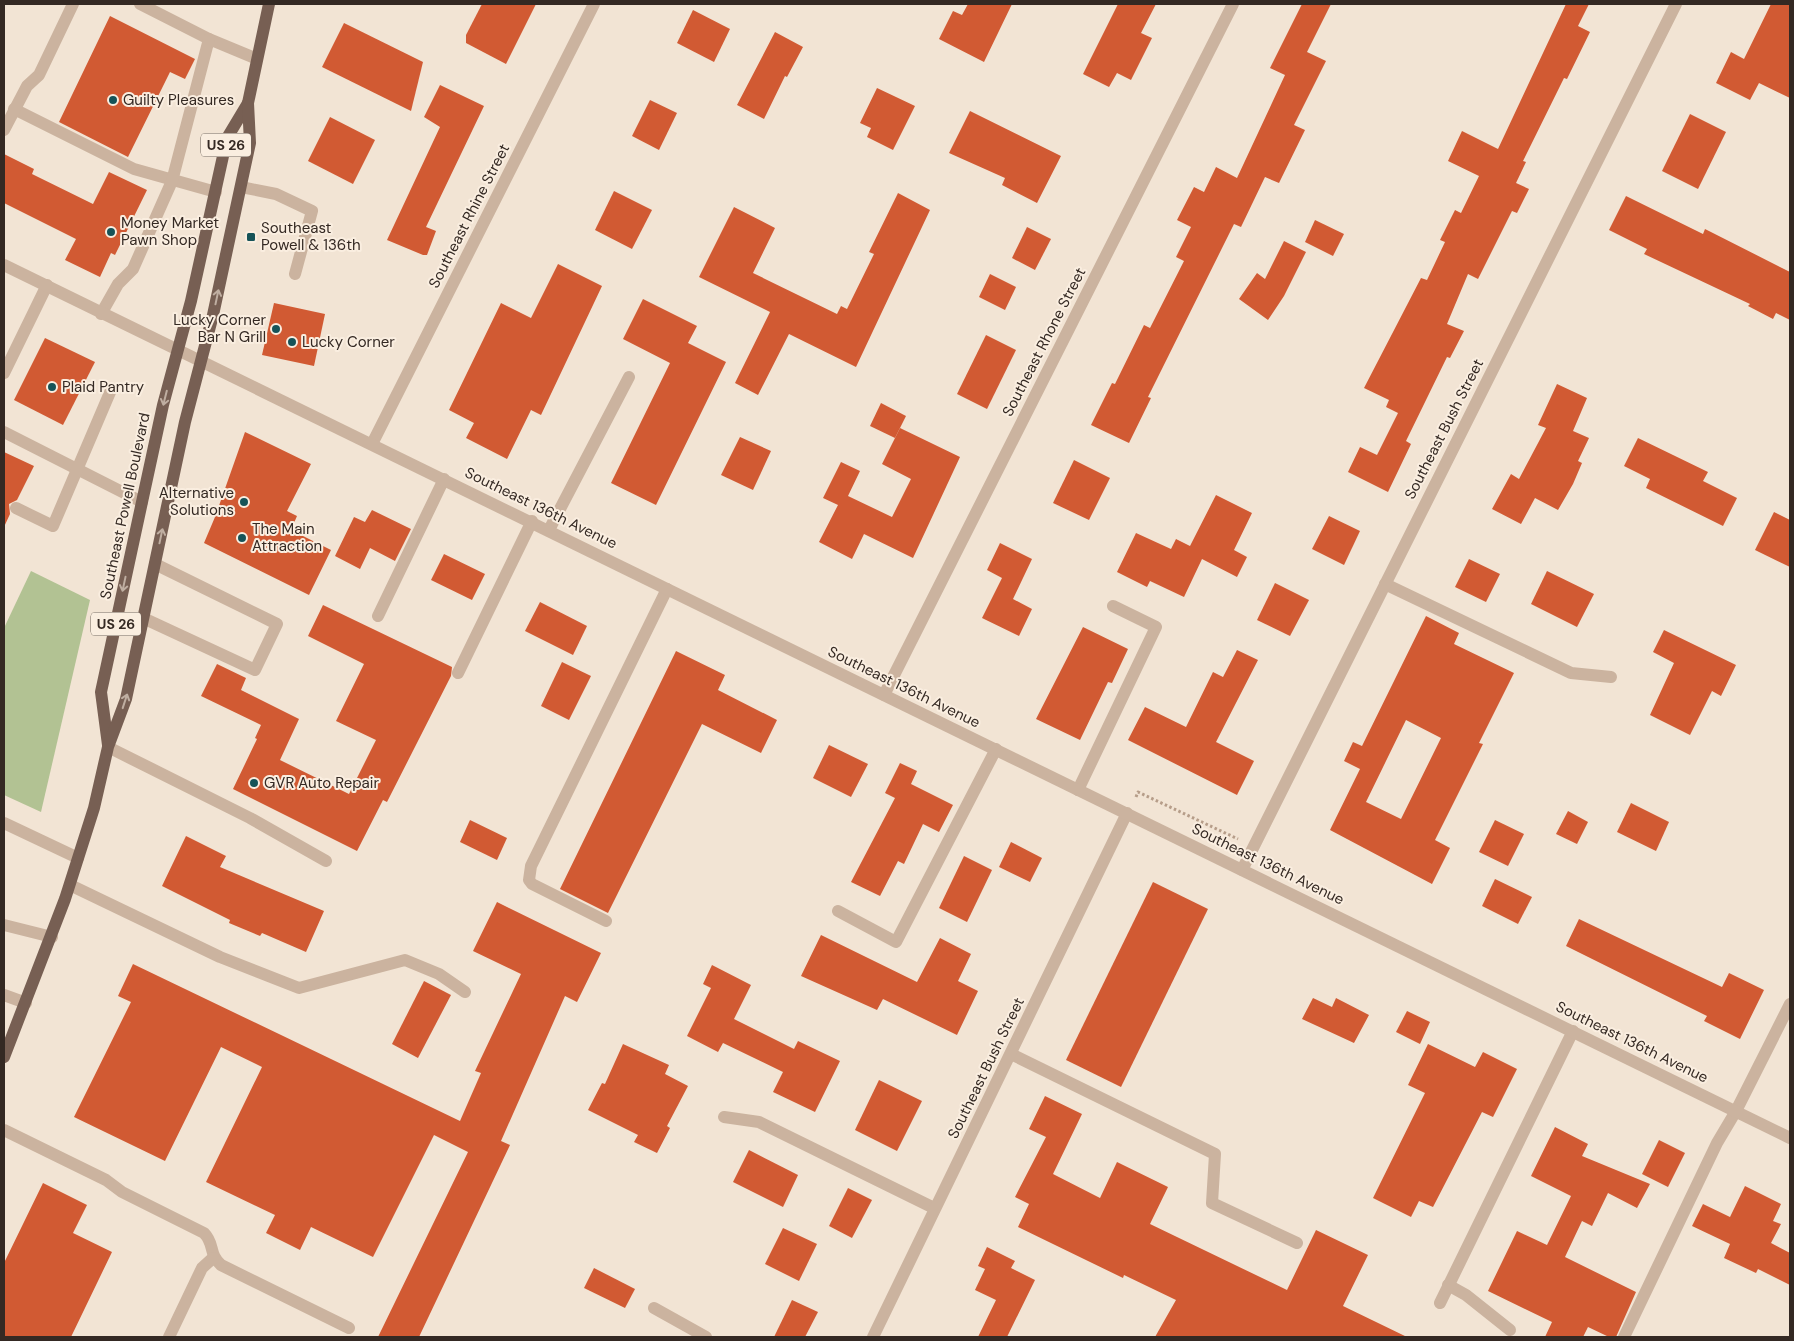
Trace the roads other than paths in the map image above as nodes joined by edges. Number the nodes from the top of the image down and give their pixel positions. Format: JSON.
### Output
{"nodes":[{"id":1,"x":73,"y":4,"type":"edge"},
{"id":2,"x":140,"y":4,"type":"edge"},
{"id":3,"x":269,"y":4,"type":"edge"},
{"id":4,"x":594,"y":4,"type":"edge"},
{"id":5,"x":1233,"y":4,"type":"edge"},
{"id":6,"x":1676,"y":4,"type":"edge"},
{"id":7,"x":209,"y":39,"type":"junction"},
{"id":8,"x":256,"y":59,"type":"junction"},
{"id":9,"x":248,"y":103,"type":"junction"},
{"id":10,"x":14,"y":109,"type":"junction"},
{"id":11,"x":4,"y":130,"type":"edge"},
{"id":12,"x":172,"y":181,"type":"junction"},
{"id":13,"x":241,"y":187,"type":"junction"},
{"id":14,"x":216,"y":192,"type":"junction"},
{"id":15,"x":4,"y":265,"type":"edge"},
{"id":16,"x":295,"y":274,"type":"dead end"},
{"id":17,"x":47,"y":285,"type":"junction"},
{"id":18,"x":101,"y":314,"type":"junction"},
{"id":19,"x":177,"y":350,"type":"junction"},
{"id":20,"x":201,"y":362,"type":"junction"},
{"id":21,"x":4,"y":373,"type":"edge"},
{"id":22,"x":629,"y":377,"type":"dead end"},
{"id":23,"x":111,"y":390,"type":"dead end"},
{"id":24,"x":4,"y":432,"type":"edge"},
{"id":25,"x":372,"y":444,"type":"junction"},
{"id":26,"x":77,"y":468,"type":"junction"},
{"id":27,"x":444,"y":479,"type":"junction"},
{"id":28,"x":142,"y":502,"type":"junction"},
{"id":29,"x":16,"y":508,"type":"dead end"},
{"id":30,"x":532,"y":521,"type":"junction"},
{"id":31,"x":549,"y":530,"type":"junction"},
{"id":32,"x":155,"y":564,"type":"junction"},
{"id":33,"x":1385,"y":584,"type":"junction"},
{"id":34,"x":667,"y":589,"type":"junction"},
{"id":35,"x":1113,"y":606,"type":"dead end"},
{"id":36,"x":378,"y":616,"type":"dead end"},
{"id":37,"x":143,"y":618,"type":"junction"},
{"id":38,"x":458,"y":673,"type":"dead end"},
{"id":39,"x":1611,"y":677,"type":"dead end"},
{"id":40,"x":884,"y":695,"type":"junction"},
{"id":41,"x":108,"y":747,"type":"junction"},
{"id":42,"x":996,"y":749,"type":"junction"},
{"id":43,"x":1078,"y":790,"type":"junction"},
{"id":44,"x":1127,"y":813,"type":"junction"},
{"id":45,"x":4,"y":823,"type":"edge"},
{"id":46,"x":78,"y":858,"type":"junction"},
{"id":47,"x":326,"y":861,"type":"dead end"},
{"id":48,"x":1242,"y":870,"type":"junction"},
{"id":49,"x":70,"y":885,"type":"junction"},
{"id":50,"x":838,"y":911,"type":"dead end"},
{"id":51,"x":606,"y":921,"type":"dead end"},
{"id":52,"x":4,"y":925,"type":"edge"},
{"id":53,"x":52,"y":937,"type":"junction"},
{"id":54,"x":465,"y":992,"type":"dead end"},
{"id":55,"x":4,"y":995,"type":"edge"},
{"id":56,"x":26,"y":1003,"type":"junction"},
{"id":57,"x":1790,"y":1004,"type":"edge"},
{"id":58,"x":1573,"y":1031,"type":"junction"},
{"id":59,"x":1011,"y":1054,"type":"junction"},
{"id":60,"x":4,"y":1057,"type":"edge"},
{"id":61,"x":1736,"y":1112,"type":"junction"},
{"id":62,"x":724,"y":1117,"type":"dead end"},
{"id":63,"x":4,"y":1130,"type":"edge"},
{"id":64,"x":1790,"y":1138,"type":"edge"},
{"id":65,"x":934,"y":1208,"type":"junction"},
{"id":66,"x":1297,"y":1243,"type":"dead end"},
{"id":67,"x":213,"y":1258,"type":"junction"},
{"id":68,"x":1448,"y":1285,"type":"junction"},
{"id":69,"x":1440,"y":1303,"type":"dead end"},
{"id":70,"x":654,"y":1308,"type":"dead end"},
{"id":71,"x":349,"y":1328,"type":"dead end"},
{"id":72,"x":1510,"y":1330,"type":"dead end"},
{"id":73,"x":169,"y":1337,"type":"edge"},
{"id":74,"x":706,"y":1337,"type":"edge"},
{"id":75,"x":874,"y":1337,"type":"edge"},
{"id":76,"x":1624,"y":1337,"type":"edge"}],
"edges":[{"from":1,"to":10,"type":"street"},
{"from":2,"to":7,"type":"street"},
{"from":3,"to":8,"type":"main road","name":"Southeast Powell Boulevard","number":"US 26"},
{"from":4,"to":25,"type":"street","name":"Southeast Rhine Street"},
{"from":5,"to":40,"type":"street","name":"Southeast Rhone Street"},
{"from":6,"to":33,"type":"street","name":"Southeast Bush Street"},
{"from":7,"to":8,"type":"street"},
{"from":7,"to":12,"type":"street"},
{"from":8,"to":9,"type":"main road","name":"Southeast Powell Boulevard","number":"US 26"},
{"from":9,"to":13,"type":"main road","name":"Southeast Powell Boulevard","number":"US 26"},
{"from":9,"to":14,"type":"main road","name":"Southeast Powell Boulevard","number":"US 26"},
{"from":10,"to":11,"type":"street"},
{"from":10,"to":12,"type":"street"},
{"from":12,"to":14,"type":"street"},
{"from":12,"to":18,"type":"street"},
{"from":13,"to":16,"type":"street"},
{"from":20,"to":13,"type":"main road","name":"Southeast Powell Boulevard","number":"US 26","one_way":true},
{"from":14,"to":19,"type":"main road","name":"Southeast Powell Boulevard","number":"US 26"},
{"from":15,"to":17,"type":"street","name":"Southeast 136th Avenue"},
{"from":17,"to":18,"type":"street","name":"Southeast 136th Avenue"},
{"from":17,"to":21,"type":"street"},
{"from":18,"to":19,"type":"street","name":"Southeast 136th Avenue"},
{"from":19,"to":20,"type":"street","name":"Southeast 136th Avenue"},
{"from":19,"to":28,"type":"main road","name":"Southeast Powell Boulevard","number":"US 26","one_way":true},
{"from":20,"to":25,"type":"street","name":"Southeast 136th Avenue"},
{"from":32,"to":20,"type":"main road","name":"Southeast Powell Boulevard","number":"US 26","one_way":true},
{"from":22,"to":31,"type":"street"},
{"from":23,"to":26,"type":"street"},
{"from":24,"to":26,"type":"street"},
{"from":25,"to":27,"type":"street","name":"Southeast 136th Avenue"},
{"from":26,"to":28,"type":"street"},
{"from":26,"to":29,"type":"street"},
{"from":27,"to":30,"type":"street","name":"Southeast 136th Avenue"},
{"from":27,"to":36,"type":"street"},
{"from":28,"to":41,"type":"main road","name":"Southeast Powell Boulevard","number":"US 26","one_way":true},
{"from":30,"to":31,"type":"street","name":"Southeast 136th Avenue"},
{"from":30,"to":38,"type":"street"},
{"from":31,"to":34,"type":"street","name":"Southeast 136th Avenue"},
{"from":32,"to":37,"type":"main road","name":"Southeast Powell Boulevard","number":"US 26"},
{"from":32,"to":37,"type":"street"},
{"from":33,"to":39,"type":"street"},
{"from":33,"to":48,"type":"street","name":"Southeast Bush Street"},
{"from":34,"to":40,"type":"street","name":"Southeast 136th Avenue"},
{"from":34,"to":51,"type":"street"},
{"from":35,"to":43,"type":"street"},
{"from":41,"to":37,"type":"main road","name":"Southeast Powell Boulevard","number":"US 26","one_way":true},
{"from":40,"to":42,"type":"street","name":"Southeast 136th Avenue"},
{"from":41,"to":46,"type":"main road","name":"Southeast Powell Boulevard","number":"US 26"},
{"from":41,"to":47,"type":"street"},
{"from":42,"to":43,"type":"street","name":"Southeast 136th Avenue"},
{"from":42,"to":50,"type":"street"},
{"from":43,"to":44,"type":"street","name":"Southeast 136th Avenue"},
{"from":44,"to":48,"type":"street","name":"Southeast 136th Avenue"},
{"from":44,"to":59,"type":"street","name":"Southeast Bush Street"},
{"from":45,"to":46,"type":"street"},
{"from":46,"to":49,"type":"main road","name":"Southeast Powell Boulevard","number":"US 26"},
{"from":48,"to":58,"type":"street","name":"Southeast 136th Avenue"},
{"from":49,"to":53,"type":"main road","name":"Southeast Powell Boulevard","number":"US 26"},
{"from":49,"to":54,"type":"street"},
{"from":52,"to":53,"type":"street"},
{"from":53,"to":56,"type":"main road","name":"Southeast Powell Boulevard","number":"US 26"},
{"from":55,"to":56,"type":"street"},
{"from":56,"to":60,"type":"main road","name":"Southeast Powell Boulevard","number":"US 26"},
{"from":57,"to":61,"type":"street"},
{"from":58,"to":61,"type":"street","name":"Southeast 136th Avenue"},
{"from":58,"to":68,"type":"street"},
{"from":59,"to":65,"type":"street","name":"Southeast Bush Street"},
{"from":59,"to":66,"type":"street"},
{"from":61,"to":64,"type":"street","name":"Southeast 136th Avenue"},
{"from":61,"to":76,"type":"street"},
{"from":62,"to":65,"type":"street"},
{"from":63,"to":67,"type":"street"},
{"from":65,"to":75,"type":"street","name":"Southeast Bush Street"},
{"from":67,"to":71,"type":"street"},
{"from":67,"to":73,"type":"street"},
{"from":68,"to":69,"type":"street"},
{"from":68,"to":72,"type":"street"},
{"from":70,"to":74,"type":"street"}]}
